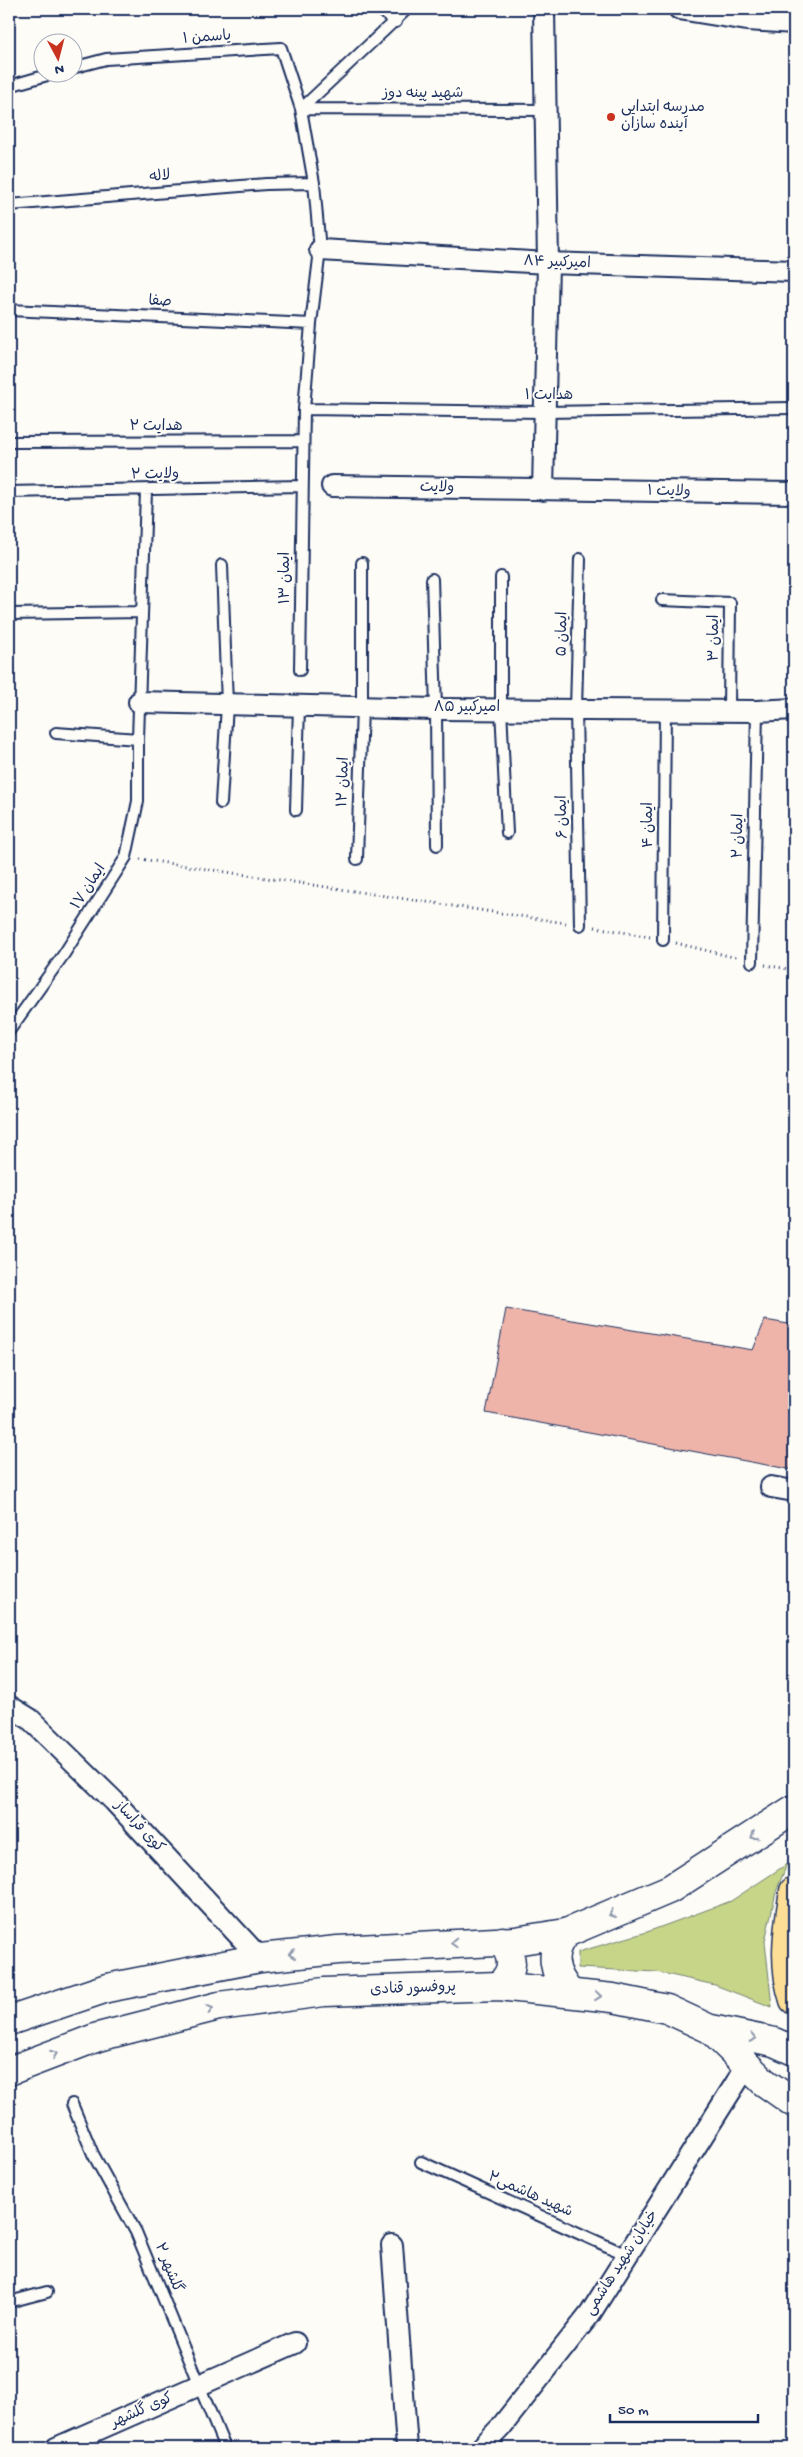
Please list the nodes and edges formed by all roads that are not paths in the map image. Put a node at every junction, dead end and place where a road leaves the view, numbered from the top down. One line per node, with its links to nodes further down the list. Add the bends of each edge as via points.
1 (379, 9): 5 (lane)
2 (407, 9): 5 (lane)
3 (544, 9): 11 (street)
4 (679, 9): 6 (street, via 747,20)
5 (396, 22): 10 (lane)
6 (794, 23)
7 (82, 65): 10 (lane, یاسمن ۱, via 106,59 281,48)
8 (32, 79): 9 (lane)
9 (9, 86)
10 (301, 109): 11 (lane, شهید پینه دوز); 12 (lane, ایمان ۱۳)
11 (545, 110): 15 (street)
12 (314, 183): 13 (lane, لاله); 14 (lane, ایمان ۱۳)
13 (9, 205)
14 (320, 250): 15 (street, امیرکبیر ۸۴); 18 (lane, ایمان ۱۳)
15 (548, 263): 16 (street, امیرکبیر ۸۴); 21 (street)
16 (794, 270)
17 (9, 310): 18 (lane, صفا)
18 (311, 324): 20 (lane, ایمان ۱۳)
19 (794, 408): 21 (lane, هدایت ۱)
20 (304, 409): 21 (lane, هدایت ۱); 22 (lane, ایمان ۱۳)
21 (545, 412): 26 (street)
22 (302, 441): 23 (lane, هدایت ۲); 24 (lane, ایمان ۱۳)
23 (9, 442)
24 (302, 486): 27 (lane, ولایت ۲); 38 (lane, ایمان ۱۳)
25 (332, 486): 26 (street, ولایت)
26 (543, 490): 29 (street, ولایت ۱)
27 (146, 491): 28 (lane, ولایت ۲); 36 (lane, ایمان ۱۷)
28 (9, 492)
29 (794, 493)
30 (580, 559): 46 (lane, ایمان ۵)
31 (362, 563): 42 (lane, ایمان ۱۲)
32 (222, 565): 40 (lane)
33 (501, 577): 43 (lane)
34 (432, 579): 45 (lane)
35 (662, 600): 48 (lane, ایمان ۳, via 730,604)
36 (142, 612): 37 (lane); 39 (lane, ایمان ۱۷)
37 (9, 614)
38 (300, 670)
39 (139, 702): 40 (street, امیرکبیر ۸۵); 51 (lane, ایمان ۱۷)
40 (227, 705): 41 (street, امیرکبیر ۸۵); 52 (lane)
41 (299, 706): 42 (street, امیرکبیر ۸۵); 53 (lane)
42 (362, 706): 45 (street, امیرکبیر ۸۵); 56 (lane, ایمان ۱۲)
43 (501, 708): 45 (street, امیرکبیر ۸۵); 46 (street, امیرکبیر ۸۵); 54 (lane)
44 (794, 708): 49 (street, امیرکبیر ۸۵)
45 (436, 709): 55 (lane)
46 (576, 709): 47 (street, امیرکبیر ۸۵); 57 (lane, ایمان ۶)
47 (665, 710): 48 (street, امیرکبیر ۸۵); 58 (lane, ایمان ۴)
48 (730, 711): 49 (street, امیرکبیر ۸۵)
49 (757, 711): 59 (lane, ایمان ۲)
50 (56, 733): 51 (lane)
51 (138, 739): 60 (lane, ایمان ۱۷, via 138,800 126,857 64,954)
52 (221, 803)
53 (296, 810)
54 (507, 833)
55 (437, 846)
56 (356, 859)
57 (580, 925)
58 (663, 940)
59 (752, 962)
60 (9, 1031)
61 (771, 1487): 62 (street)
62 (794, 1492)
63 (9, 1706): 68 (street, کوی فراساز, via 30,1719 114,1800)
64 (794, 1809): 66 (main road, one-way to 66, via 670,1889)
65 (794, 1891): 71 (main road, via 787,1936)
66 (566, 1933): 67 (main road); 70 (main road, via 557,1942 555,1965 560,1981)
67 (502, 1941): 68 (main road, one-way to 68, via 338,1950); 69 (main road, via 513,1963 511,1972)
68 (260, 1958): 72 (main road, via 107,1988)
69 (499, 1986): 70 (main road, پروفسور قنادی); 76 (main road, پروفسور قنادی, one-way to 69, via 98,2037 219,2006 324,1992)
70 (570, 1993): 73 (main road, پروفسور قنادی, one-way to 73, via 667,2010)
71 (794, 2000)
72 (9, 2021)
73 (710, 2029): 74 (main road, one-way to 74, via 774,2042); 75 (main road, پروفسور قنادی)
74 (794, 2051)
75 (750, 2067): 77 (main road, پروفسور قنادی, via 764,2082); 81 (street, خیابان شهید هاشمی, via 741,2075)
76 (9, 2071)
77 (794, 2103)
78 (72, 2104): 85 (lane, گلشهر ۲, via 93,2154 136,2232)
79 (421, 2162): 81 (lane, شهید هاشمی۲)
80 (392, 2245): 88 (street)
81 (628, 2255): 89 (street, خیابان شهید هاشمی, via 590,2314)
82 (47, 2292): 83 (lane)
83 (9, 2302)
84 (295, 2342): 85 (street, کوی گلشهر)
85 (200, 2385): 86 (street, کوی گلشهر); 87 (lane, گلشهر ۲)
86 (56, 2448)
87 (225, 2448)
88 (407, 2448)
89 (481, 2448)

